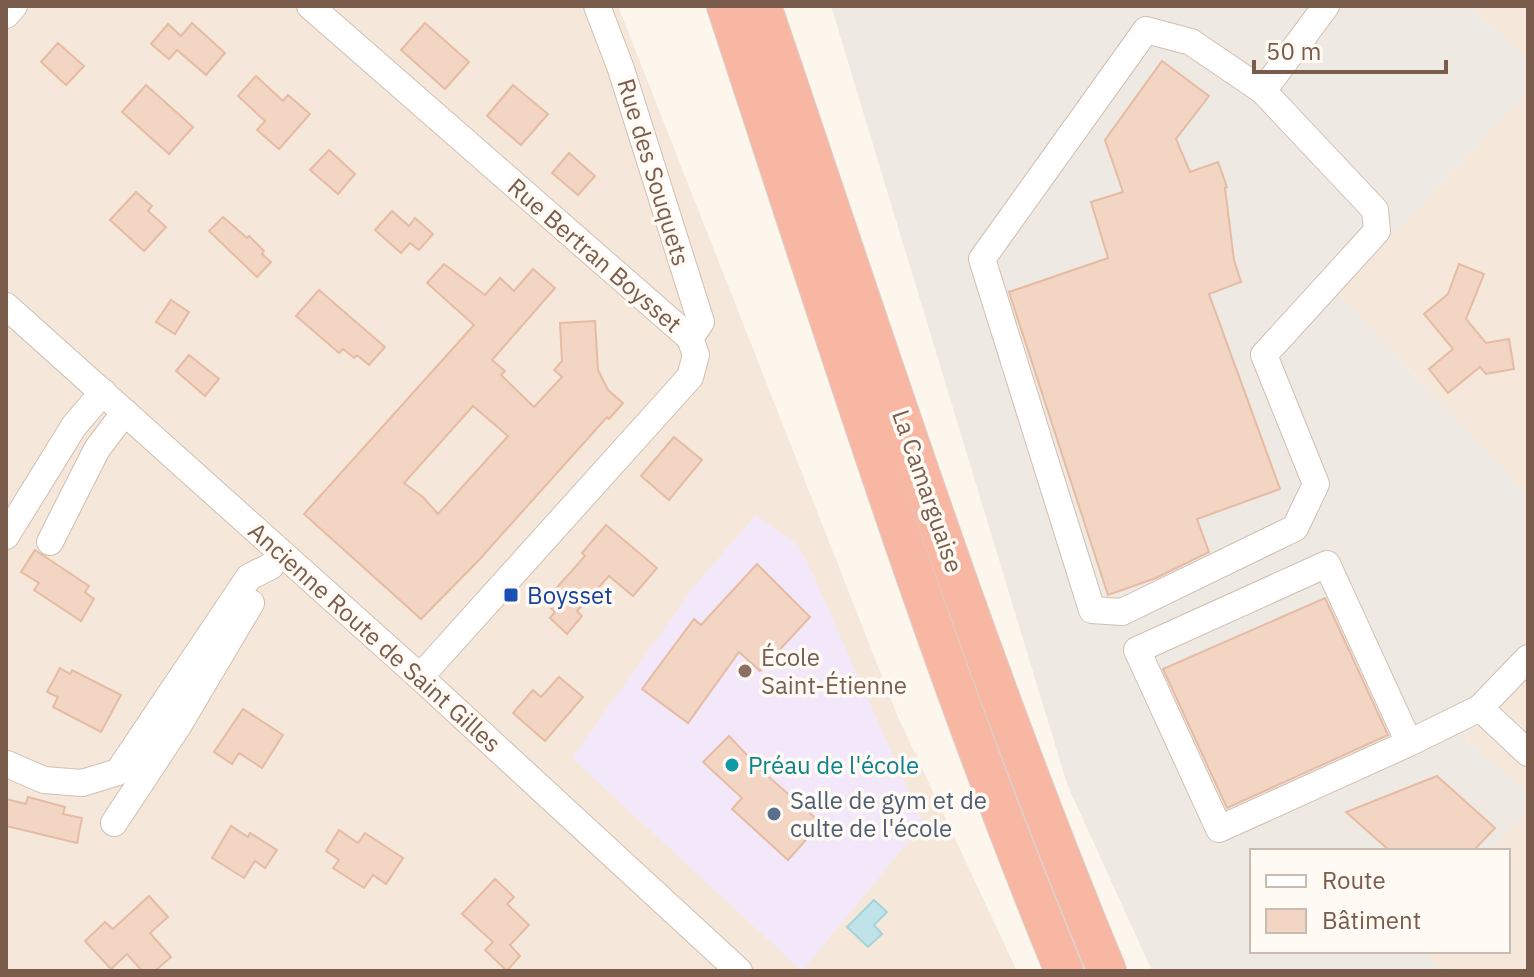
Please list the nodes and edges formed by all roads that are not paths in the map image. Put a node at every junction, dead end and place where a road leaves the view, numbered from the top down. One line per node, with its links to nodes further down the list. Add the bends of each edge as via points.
1 (14, 6): 9 (street)
2 (310, 6): 13 (street, Rue Bertran Boysset)
3 (597, 6): 13 (street, Rue des Souquets, via 701,322)
4 (703, 6): 15 (highway, via 736,104)
5 (726, 6): 15 (highway, La Camarguaise)
6 (762, 6): 11 (highway, La Camarguaise)
7 (785, 6): 11 (highway)
8 (1326, 6): 10 (street)
9 (6, 15)
10 (1263, 91): 10 (street, via 1191,42 1146,30 982,259 1092,610 1122,612 1295,528 1316,484 1264,355 1377,231 1375,210)
11 (839, 231): 29 (highway, La Camarguaise, via 990,670)
12 (6, 306): 14 (street, Ancienne Route de Saint Gilles)
13 (690, 338): 21 (street, Rue Bertran Boysset, via 696,355 690,377)
14 (103, 392): 16 (street, Ancienne Route de Saint Gilles); 17 (street, via 74,426)
15 (853, 392): 28 (highway, La Camarguaise, via 951,675)
16 (125, 412): 18 (street, via 97,449); 19 (street, Ancienne Route de Saint Gilles)
17 (6, 536)
18 (50, 542)
19 (275, 558): 21 (street, Ancienne Route de Saint Gilles); 25 (street, via 249,577 118,772 82,783 44,780); 26 (street, via 178,726)
20 (1528, 658): 22 (street)
21 (420, 677): 27 (street, Ancienne Route de Saint Gilles)
22 (1480, 708): 23 (street); 24 (street)
23 (1409, 743): 23 (street, via 1327,564 1137,650 1219,829)
24 (1528, 753)
25 (7, 764)
26 (114, 823)
27 (732, 968)
28 (1064, 971)
29 (1107, 971)

